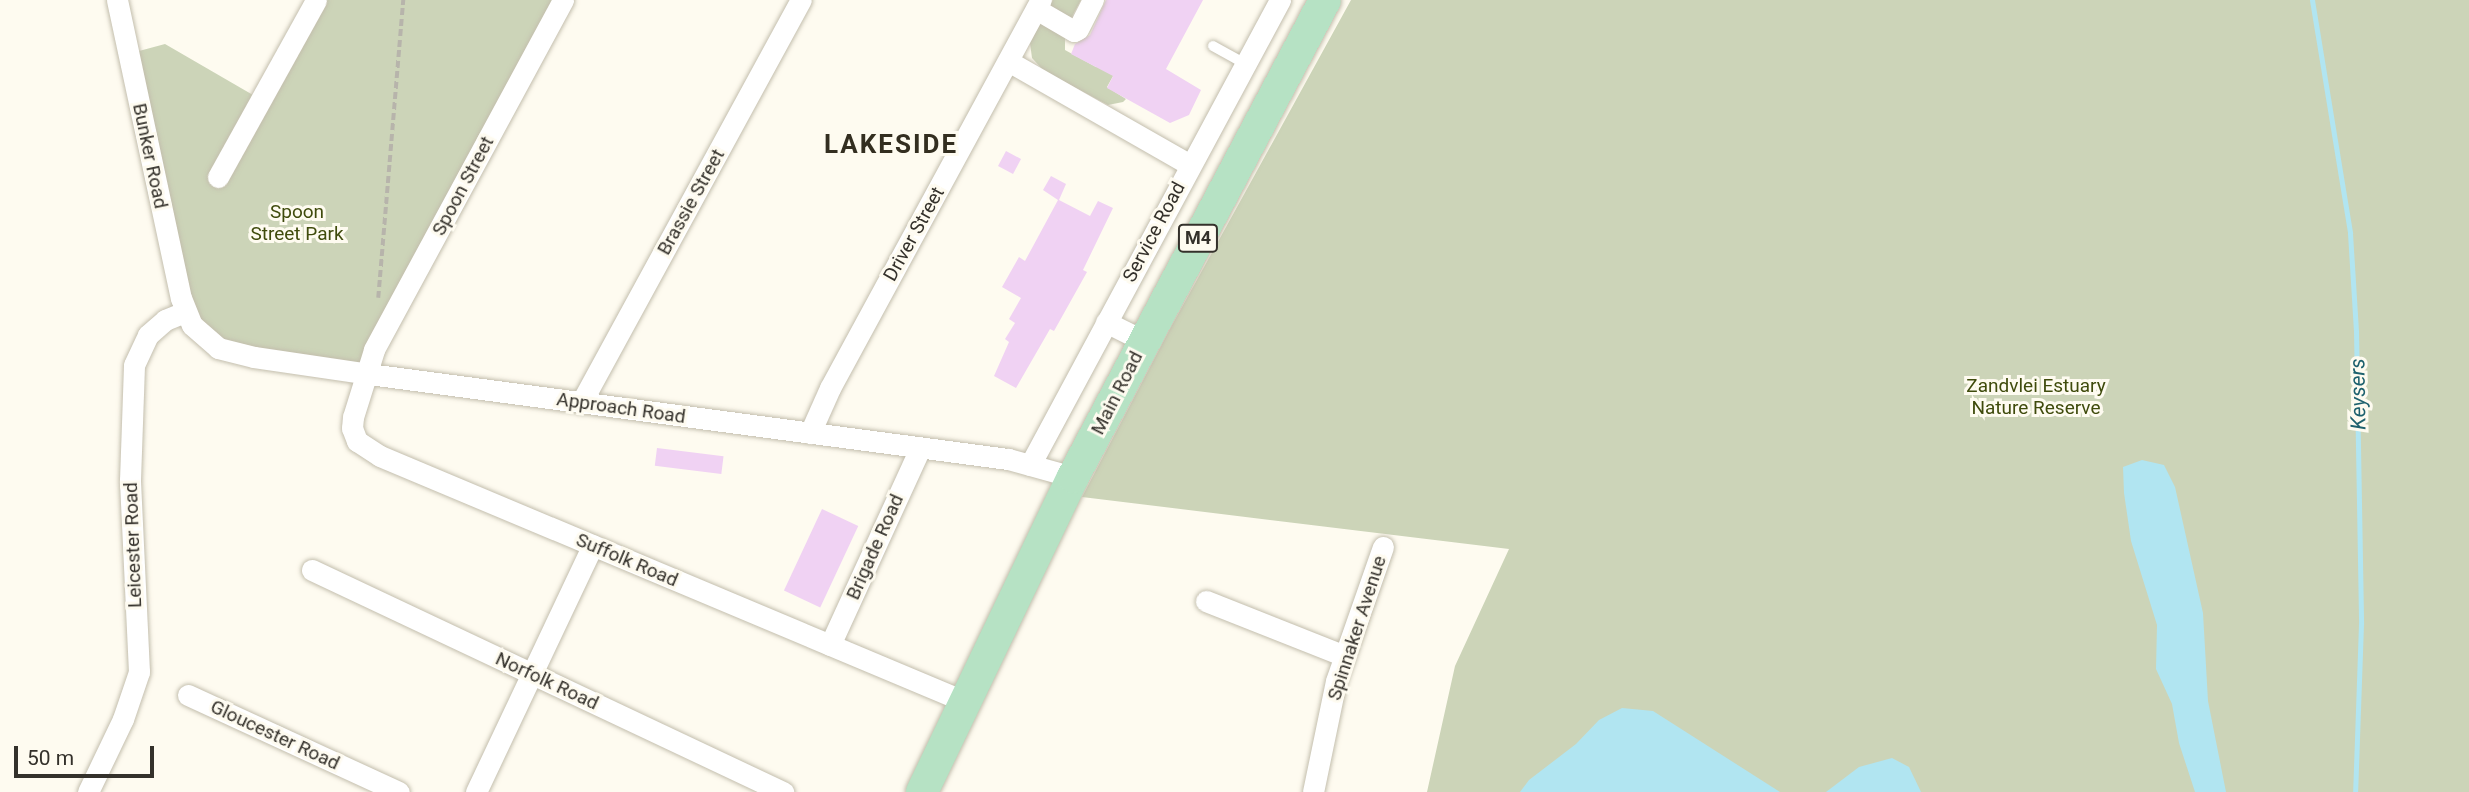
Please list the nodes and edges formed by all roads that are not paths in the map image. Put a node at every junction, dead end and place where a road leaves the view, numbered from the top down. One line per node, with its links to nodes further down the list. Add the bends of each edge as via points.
1 (316, 0): 13 (street)
2 (563, 0): 17 (street, Spoon Street, via 374,350)
3 (801, 0): 18 (street, Brassie Street)
4 (1093, 0): 8 (street, via 1074,31)
5 (1280, 0): 11 (street, Service Road)
6 (1325, 0): 16 (main road, Main Road / M4)
7 (118, 1): 14 (street, Bunker Road)
8 (1039, 4): 10 (street, Driver Street)
9 (1213, 46): 11 (lane)
10 (1008, 61): 12 (street); 19 (street, Driver Street)
11 (1244, 63): 12 (street, Service Road)
12 (1190, 165): 15 (street, Service Road)
13 (218, 177)
14 (186, 312): 17 (street, Approach Road, via 200,334 225,351); 32 (street, Leicester Road, via 165,320 148,335 134,365 130,480 139,672 123,719)
15 (1106, 322): 16 (street); 21 (street, Service Road)
16 (1144, 341): 22 (main road, Main Road / M4)
17 (369, 374): 18 (street, Approach Road); 23 (street, Suffolk Road, via 352,428 366,450)
18 (581, 403): 19 (street, Approach Road)
19 (810, 433): 20 (street, Approach Road)
20 (920, 448): 21 (street, Approach Road); 27 (street, Brigade Road)
21 (1030, 465): 22 (street, Approach Road)
22 (1073, 477): 31 (main road, Main Road / M4)
23 (593, 545): 27 (street, Suffolk Road); 29 (street)
24 (1383, 547): 28 (street, Spinnaker Avenue)
25 (312, 570): 29 (street, Norfolk Road)
26 (1206, 601): 28 (street)
27 (831, 645): 31 (street, Suffolk Road)
28 (1345, 656): 37 (street, Spinnaker Avenue)
29 (532, 673): 34 (street); 35 (street, Norfolk Road)
30 (188, 695): 33 (street, Gloucester Road)
31 (966, 702): 36 (main road, Main Road / M4)
32 (88, 792)
33 (399, 792)
34 (476, 792)
35 (783, 792)
36 (922, 792)
37 (1313, 792)

